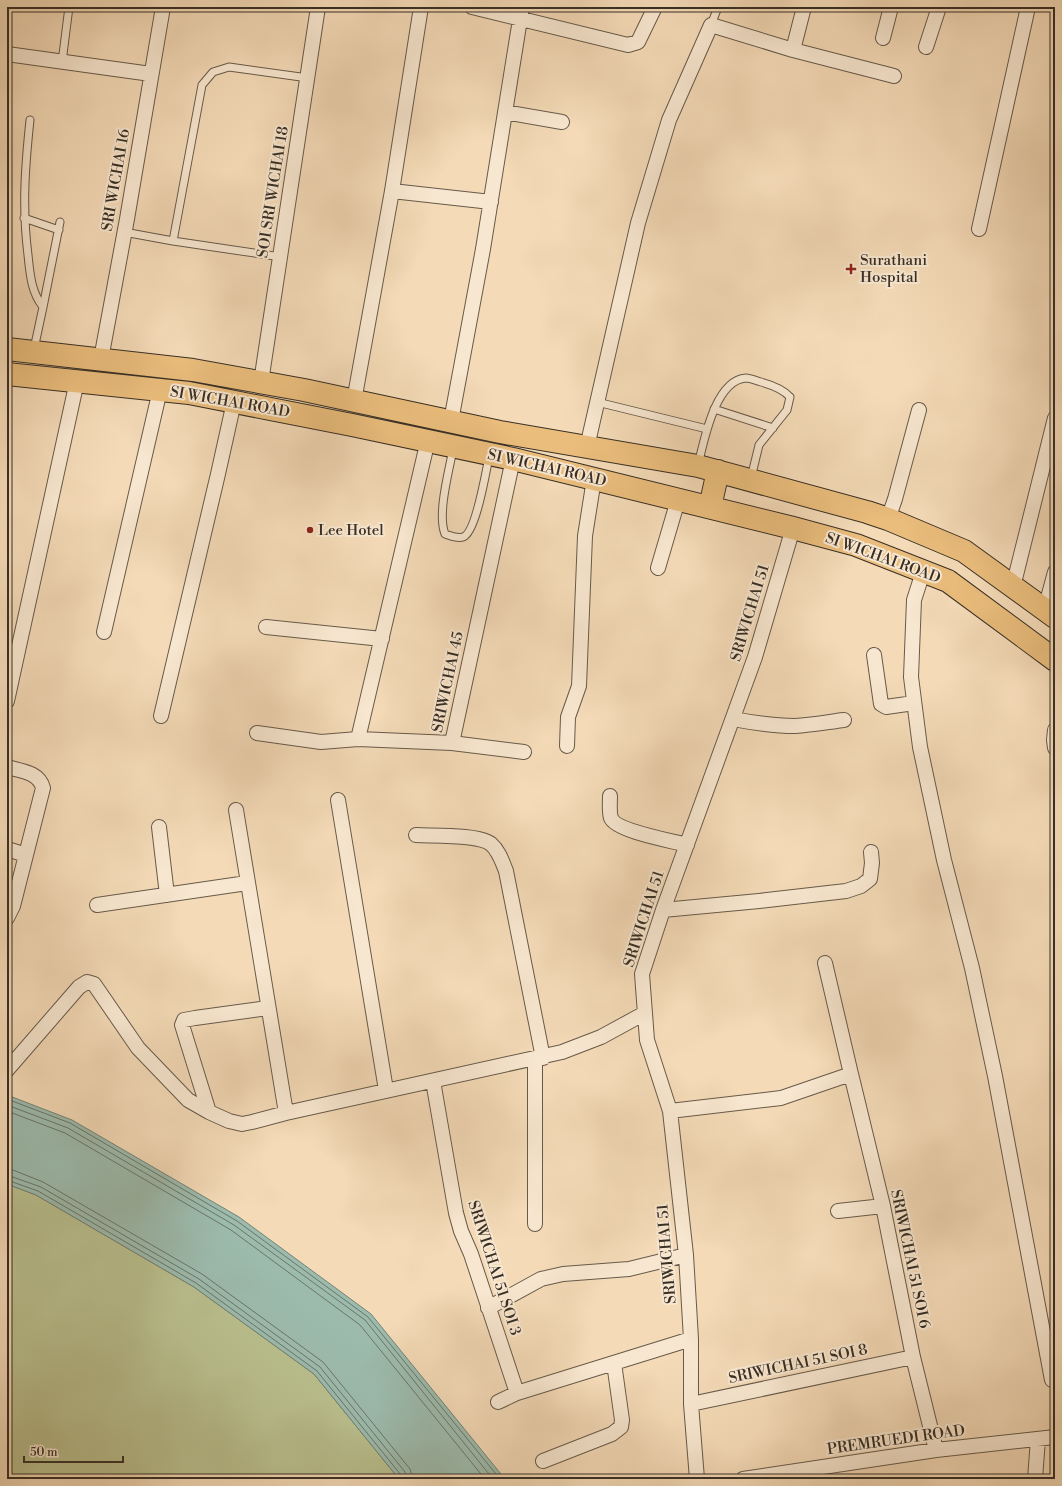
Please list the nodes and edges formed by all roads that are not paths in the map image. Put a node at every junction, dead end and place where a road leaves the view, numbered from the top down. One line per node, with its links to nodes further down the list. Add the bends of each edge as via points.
1 (69, 7): 18 (lane)
2 (163, 7): 19 (street, SRI WICHAI 16)
3 (318, 7): 21 (street, SOI SRI WICHAI 18)
4 (421, 7): 25 (street)
5 (472, 7): 12 (street)
6 (655, 7): 12 (street, via 638,42 628,45)
7 (718, 7): 13 (lane)
8 (804, 7): 16 (street)
9 (891, 7): 14 (street)
10 (939, 7): 15 (street)
11 (1028, 7): 29 (street)
12 (521, 13): 22 (street)
13 (711, 25): 16 (street); 44 (street, via 669,120 638,223)
14 (883, 38)
15 (926, 48)
16 (793, 50): 20 (street)
17 (7, 54): 18 (street)
18 (62, 62): 19 (street)
19 (151, 74): 31 (street, SRI WICHAI 16)
20 (894, 76)
21 (308, 78): 32 (lane, via 229,67 213,72 202,85); 33 (street, SOI SRI WICHAI 18)
22 (505, 112): 24 (street); 26 (street)
23 (30, 120): 27 (lane)
24 (562, 122)
25 (392, 191): 26 (street); 42 (street)
26 (491, 202): 48 (street)
27 (24, 218): 30 (lane); 34 (lane, via 30,274 34,292)
28 (60, 222): 30 (lane)
29 (979, 229)
30 (59, 230): 34 (lane)
31 (124, 232): 32 (lane); 37 (street, SRI WICHAI 16)
32 (172, 241): 33 (lane)
33 (281, 256): 40 (street, SOI SRI WICHAI 18)
34 (43, 306): 36 (lane)
35 (7, 349): 36 (main road, SI WICHAI ROAD)
36 (34, 352): 37 (main road, SI WICHAI ROAD)
37 (101, 360): 40 (main road, SI WICHAI ROAD, via 193,370)
38 (7, 374): 39 (main road, SI WICHAI ROAD)
39 (77, 381): 41 (main road, SI WICHAI ROAD); 73 (street)
40 (262, 382): 42 (main road, SI WICHAI ROAD)
41 (160, 390): 43 (main road, SI WICHAI ROAD); 69 (street)
42 (354, 400): 48 (main road, SI WICHAI ROAD)
43 (234, 402): 51 (main road, SI WICHAI ROAD); 75 (street)
44 (597, 402): 50 (lane); 53 (street)
45 (714, 408): 49 (lane); 49 (lane, via 726,389 736,381 746,378 763,382 785,391 790,397 787,410); 50 (lane)
46 (919, 410): 61 (street)
47 (1055, 418): 66 (street)
48 (451, 422): 53 (main road, SI WICHAI ROAD)
49 (773, 428): 58 (lane, via 759,445)
50 (707, 429): 56 (lane)
51 (428, 440): 52 (main road, SI WICHAI ROAD); 70 (street)
52 (454, 446): 54 (main road, SI WICHAI ROAD); 54 (lane, via 442,510 442,526 445,534 454,538 468,534 473,524)
53 (587, 447): 56 (main road, SI WICHAI ROAD)
54 (489, 455): 55 (main road, SI WICHAI ROAD)
55 (513, 460): 57 (main road, SI WICHAI ROAD); 81 (street, SRIWICHAI 45)
56 (708, 468): 58 (main road, SI WICHAI ROAD); 60 (main road)
57 (594, 479): 59 (main road, SI WICHAI ROAD); 82 (street, via 585,536 580,686 568,717)
58 (751, 480): 61 (main road, SI WICHAI ROAD)
59 (678, 500): 60 (main road, SI WICHAI ROAD); 63 (street)
60 (710, 507): 62 (main road, SI WICHAI ROAD)
61 (888, 519): 66 (main road, SI WICHAI ROAD, via 964,551)
62 (793, 528): 64 (main road, SI WICHAI ROAD, via 856,545); 76 (street, SRIWICHAI 51, via 755,657)
63 (658, 568)
64 (923, 572): 72 (main road, SI WICHAI ROAD, via 948,581); 74 (street, via 914,600 911,678)
65 (1055, 572): 67 (street)
66 (1013, 587): 67 (main road, SI WICHAI ROAD)
67 (1050, 613)
68 (266, 626): 70 (street)
69 (104, 632)
70 (382, 639): 80 (street)
71 (874, 655): 74 (street, via 881,704 886,707)
72 (1055, 660)
73 (7, 701)
74 (914, 703): 119 (street, via 921,754 944,860 972,968)
75 (161, 716)
76 (733, 719): 77 (street, via 778,726); 91 (street, SRIWICHAI 51)
77 (844, 720)
78 (1055, 730): 83 (street)
79 (257, 733): 80 (street, SRIWICHAI 45, via 321,742)
80 (358, 739): 81 (street, SRIWICHAI 45)
81 (452, 743): 84 (street)
82 (567, 746)
83 (1055, 748)
84 (524, 752)
85 (7, 767): 94 (street, via 34,775 42,784)
86 (610, 796): 91 (street, via 611,818 616,824)
87 (338, 800): 107 (street)
88 (236, 810): 95 (street)
89 (159, 827): 96 (street)
90 (416, 835): 103 (street, via 478,838 490,843 499,853 506,871)
91 (687, 845): 98 (street, SRIWICHAI 51)
92 (7, 849): 94 (street)
93 (871, 852): 98 (street, via 870,879 861,886 846,891)
94 (26, 855): 99 (street)
95 (247, 883): 96 (street); 101 (street)
96 (167, 895): 97 (street)
97 (97, 905)
98 (663, 910): 102 (street, SRIWICHAI 51, via 642,974)
99 (7, 918)
100 (825, 963): 105 (street, SRIWICHAI 51 SOI 6)
101 (268, 1008): 109 (street, via 184,1020 182,1025); 110 (street)
102 (645, 1013): 103 (street, via 581,1046); 108 (street, SRIWICHAI 51, via 647,1040)
103 (539, 1059): 106 (street); 113 (street)
104 (7, 1070): 109 (street, via 80,987 90,983 94,984 150,1062 188,1100)
105 (851, 1074): 108 (street, via 781,1098); 111 (street, SRIWICHAI 51 SOI 6)
106 (433, 1080): 107 (street); 115 (street, SRIWICHAI 51 SOI 3, via 456,1212)
107 (386, 1090): 110 (street)
108 (670, 1111): 114 (street, SRIWICHAI 51)
109 (209, 1112): 110 (street, via 242,1124)
110 (286, 1113)
111 (883, 1206): 112 (street); 117 (street, SRIWICHAI 51 SOI 6)
112 (838, 1211)
113 (535, 1224)
114 (686, 1255): 115 (street, via 629,1269 563,1274 541,1279); 116 (street, SRIWICHAI 51)
115 (488, 1308): 120 (street, SRIWICHAI 51 SOI 3)
116 (691, 1339): 118 (street); 122 (street, SRIWICHAI 51)
117 (913, 1357): 122 (street, SRIWICHAI 51 SOI 8); 125 (street, SRIWICHAI 51 SOI 6)
118 (614, 1363): 120 (street); 126 (street, via 622,1420 620,1427 612,1434)
119 (1052, 1380)
120 (517, 1393): 121 (street)
121 (498, 1402)
122 (691, 1404): 127 (street, SRIWICHAI 51)
123 (1055, 1437): 124 (street, PREMRUEDI ROAD)
124 (1038, 1439): 125 (street, PREMRUEDI ROAD); 129 (street)
125 (936, 1450): 128 (street, PREMRUEDI ROAD)
126 (543, 1461)
127 (697, 1479)
128 (743, 1479)
129 (1035, 1479)

